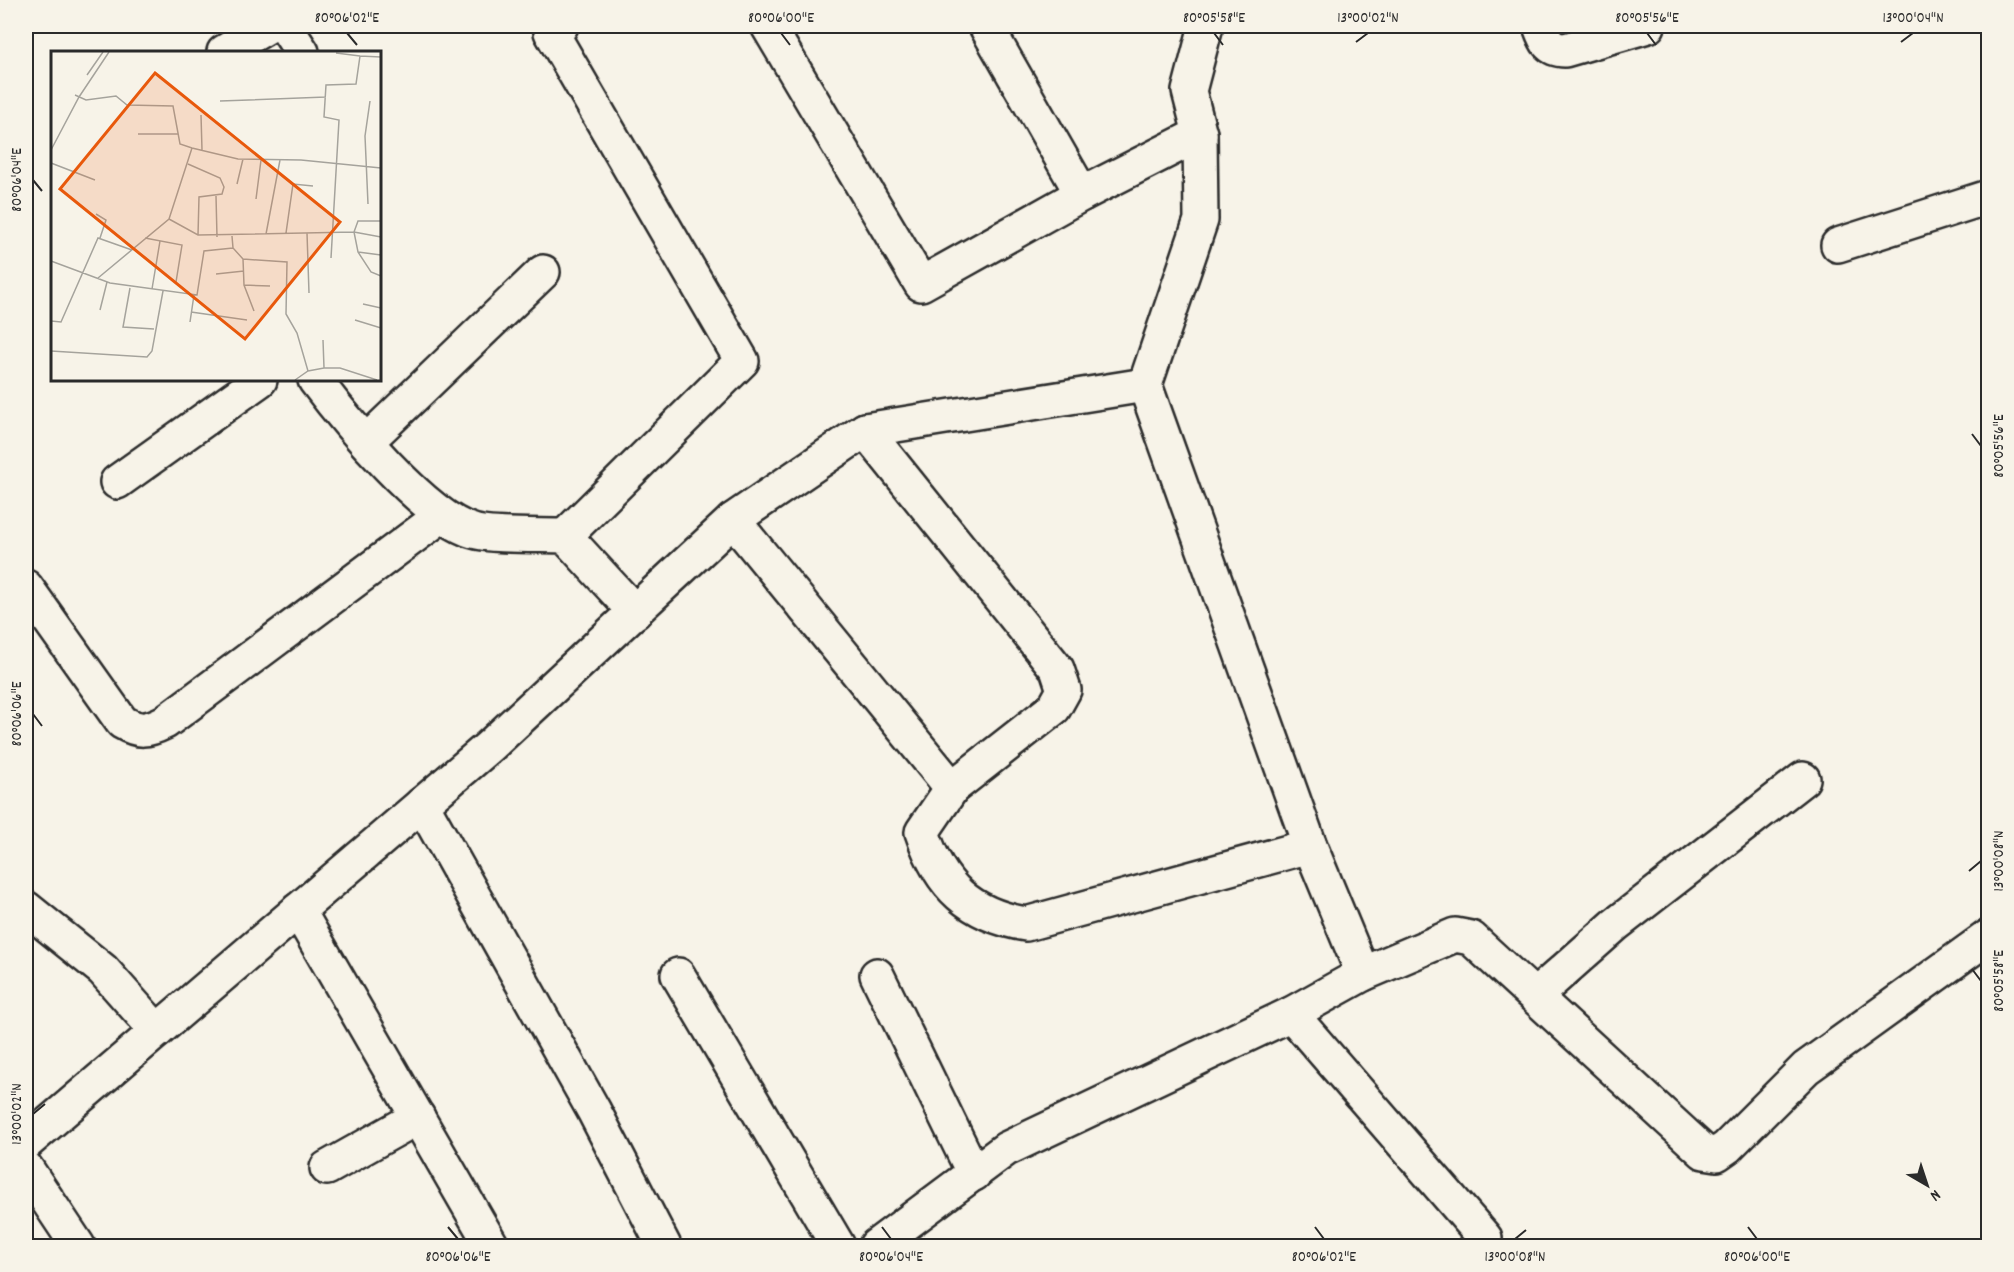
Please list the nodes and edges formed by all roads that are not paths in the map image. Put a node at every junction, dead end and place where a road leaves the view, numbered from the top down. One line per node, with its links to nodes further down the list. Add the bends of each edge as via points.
1 (268, 26): 9 (street)
2 (285, 26): 10 (street)
3 (561, 26): 24 (street, via 550,32 742,360)
4 (768, 26): 12 (street, via 921,284)
5 (986, 26): 12 (street)
6 (1206, 26): 11 (street, via 1189,91)
7 (1540, 26): 8 (street, via 1546,43 1555,50 1565,50)
8 (1648, 26)
9 (226, 51)
10 (301, 51)
11 (1200, 134): 12 (street); 18 (street, via 1201,220)
12 (1082, 194)
13 (1989, 197): 14 (street)
14 (1838, 245)
15 (543, 272): 20 (street)
16 (259, 381): 21 (street)
17 (316, 381): 20 (street)
18 (1145, 385): 19 (street); 30 (street)
19 (866, 430): 23 (street); 28 (street, via 1057,669 1064,690 1054,708)
20 (366, 442): 22 (street)
21 (117, 482)
22 (441, 516): 24 (street, via 473,532); 25 (street, via 165,722 149,730 137,730 122,722)
23 (734, 520): 26 (street); 28 (street)
24 (565, 536): 26 (street)
25 (26, 586)
26 (635, 612): 29 (street)
27 (1803, 779): 37 (street, via 1615,925)
28 (952, 788): 30 (street, via 922,832 930,856 951,886 982,913 1026,924)
29 (422, 804): 32 (street); 48 (street, via 594,1111)
30 (1310, 846): 34 (street)
31 (26, 908): 39 (street, via 103,970)
32 (298, 910): 39 (street); 40 (street)
33 (1989, 937): 37 (street, via 1806,1068 1717,1154 1704,1152)
34 (1363, 974): 37 (street, via 1455,935 1472,938); 38 (street)
35 (678, 975): 49 (street)
36 (877, 975): 44 (street)
37 (1535, 996)
38 (1291, 1014): 44 (street, via 1006,1149); 45 (street)
39 (157, 1031): 41 (street)
40 (418, 1118): 43 (street); 47 (street)
41 (26, 1143)
42 (26, 1168): 46 (street)
43 (327, 1168)
44 (974, 1174): 50 (street)
45 (1485, 1238)
46 (78, 1246)
47 (492, 1246)
48 (664, 1246)
49 (838, 1246)
50 (876, 1246)

